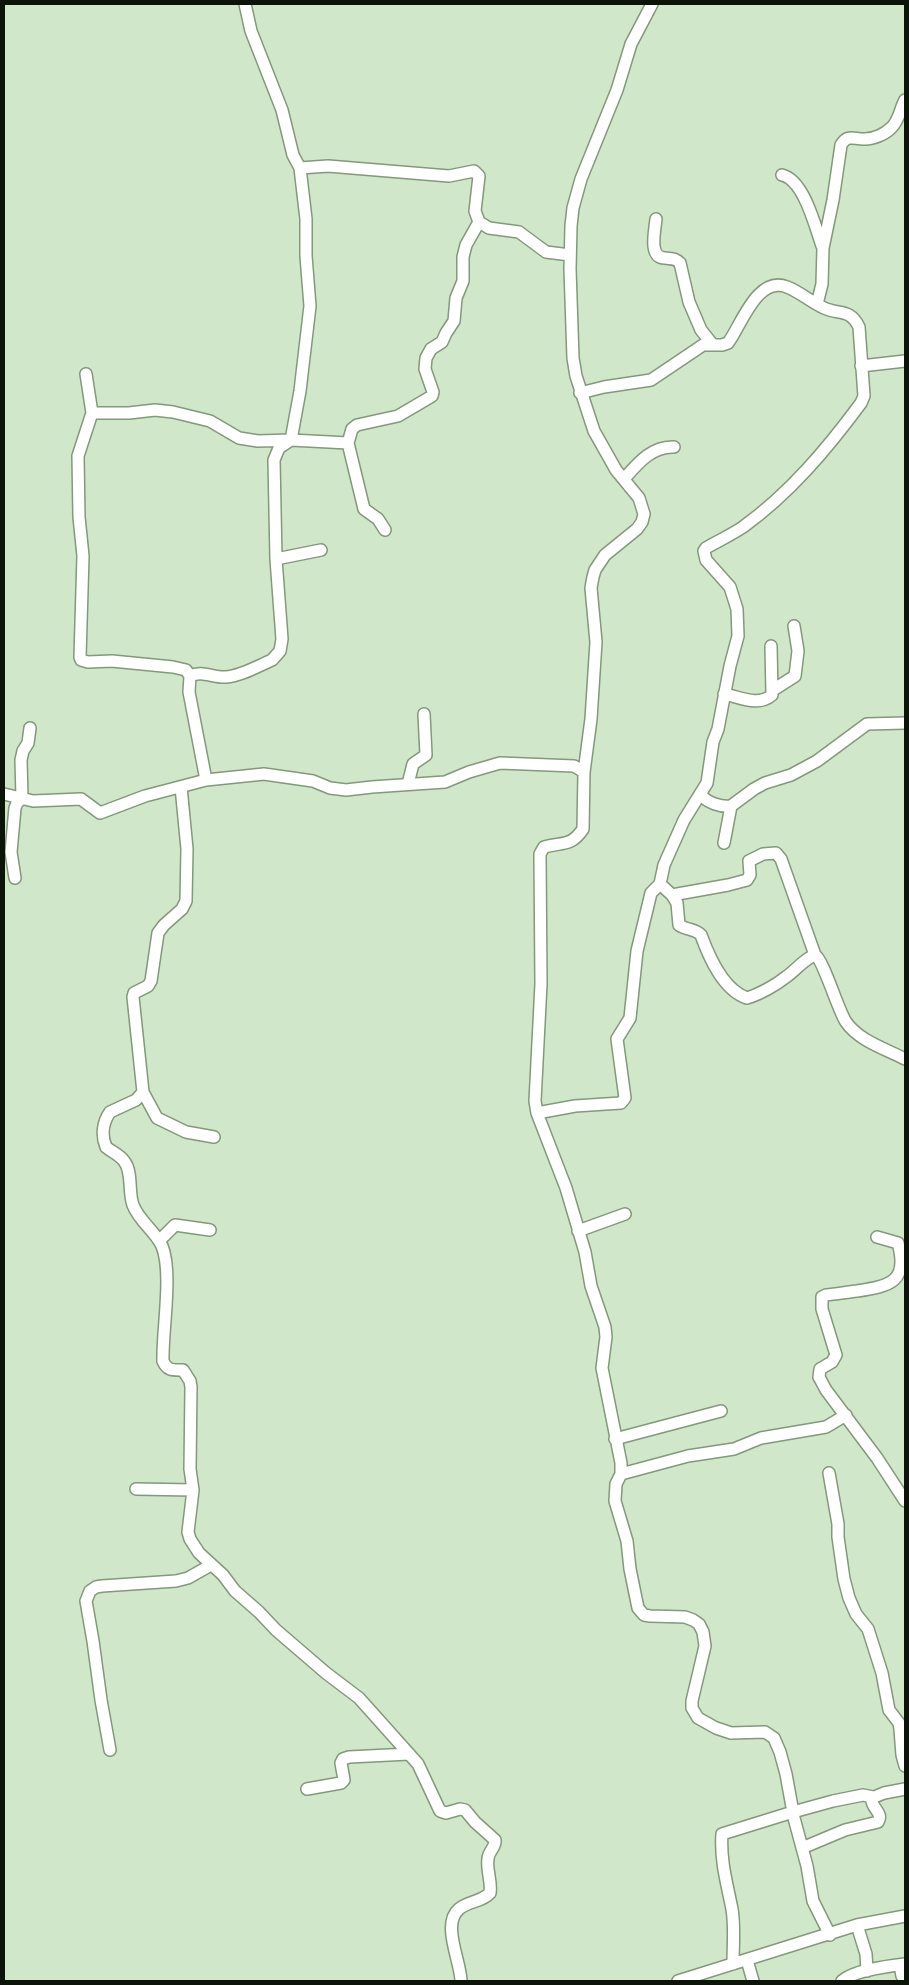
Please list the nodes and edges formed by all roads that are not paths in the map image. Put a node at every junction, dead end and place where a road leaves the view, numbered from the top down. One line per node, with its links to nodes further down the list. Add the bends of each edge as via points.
1 (246, 4): 4 (street, via 251,31 282,110 293,156)
2 (652, 4): 9 (street, via 631,44 618,90 581,179 573,208)
3 (905, 100): 8 (street, via 890,129 868,139 847,138 841,145)
4 (300, 168): 7 (street, via 328,166 449,176 474,171 479,176 475,211); 17 (street, via 310,306)
5 (782, 175): 8 (street, via 789,177 803,195)
6 (656, 219): 11 (street, via 654,248 657,255 680,263 689,302 701,330)
7 (479, 222): 9 (street, via 489,228 519,232 546,252); 18 (street, via 466,245 463,281 456,298 454,321 442,342 431,349 426,358 425,369 432,396 398,416 357,425 352,429)
8 (823, 248): 10 (street, via 822,284)
9 (570, 255): 15 (street, via 573,358)
10 (816, 304): 11 (street, via 786,286 768,288 754,300 728,344); 13 (street, via 849,314 855,319 859,327)
11 (712, 345): 15 (street, via 703,345 651,380)
12 (905, 361): 13 (street)
13 (861, 366): 28 (street, via 862,402 810,467 770,506 704,551 706,560 728,584 737,609 738,636)
14 (86, 374): 16 (street)
15 (580, 393): 20 (street, via 594,432)
16 (92, 413): 17 (street, via 164,411 210,421 239,438); 26 (street, via 78,456 83,556 81,660 173,667 186,670)
17 (291, 440): 18 (street); 23 (street, via 279,448 274,460)
18 (348, 443): 21 (street, via 364,509 378,519)
19 (674, 447): 20 (street, via 656,449)
20 (624, 479): 32 (street, via 642,504 643,519 606,555 593,578 596,642)
21 (385, 530)
22 (321, 550): 23 (street)
23 (276, 559): 26 (street, via 282,639 277,656 226,677 200,673)
24 (794, 626): 27 (street, via 798,651 795,676)
25 (771, 646): 27 (street)
26 (190, 676): 33 (street, via 189,692)
27 (773, 690): 28 (street, via 772,695 761,701)
28 (724, 694): 37 (street, via 707,783)
29 (424, 714): 34 (street, via 426,755 412,766)
30 (905, 723): 39 (street, via 867,724 817,761 791,775 765,783)
31 (30, 728): 38 (street, via 21,760)
32 (584, 772): 34 (street, via 569,766 500,763 445,782); 47 (street, via 583,829 567,843 544,847 540,854 541,984)
33 (206, 780): 34 (street, via 264,774 313,781 346,790); 35 (street)
34 (408, 784)
35 (181, 787): 38 (street, via 100,813 81,799 46,802); 46 (street, via 187,849 186,901 158,933 151,981 132,997)
36 (4, 794): 38 (street)
37 (701, 795): 39 (street, via 713,803); 42 (street, via 684,820 664,865)
38 (22, 798): 41 (street, via 16,806 11,852)
39 (731, 806): 40 (street)
40 (724, 843)
41 (16, 878)
42 (660, 884): 43 (street); 47 (street, via 651,894 637,951 630,1018 617,1039 625,1098 621,1103)
43 (672, 895): 44 (street, via 677,903 679,925 701,934 720,975 734,992 742,996 754,996); 44 (street, via 747,880 749,861 763,854 776,853 781,859)
44 (815, 955): 45 (street, via 821,961 846,1021 874,1045)
45 (905, 1060)
46 (144, 1092): 48 (street, via 157,1118 186,1132); 53 (street, via 136,1100 110,1112 104,1125 103,1140 129,1169 134,1208)
47 (536, 1113): 51 (street, via 566,1188)
48 (214, 1137)
49 (625, 1214): 51 (street)
50 (210, 1230): 53 (street, via 175,1225)
51 (578, 1231): 56 (street, via 605,1327 602,1368)
52 (877, 1237): 55 (street, via 898,1243 901,1271 895,1280 881,1288 826,1295 821,1300 836,1356 820,1369 819,1377)
53 (159, 1241): 60 (street, via 165,1258 166,1277 163,1361 170,1370 183,1370 190,1381)
54 (720, 1410): 56 (street)
55 (846, 1415): 58 (street, via 826,1427 761,1438 734,1449 688,1456); 61 (street)
56 (615, 1439): 58 (street)
57 (829, 1473): 65 (street, via 844,1579 849,1598 868,1630 880,1664 889,1710 899,1722)
58 (621, 1474): 69 (street, via 616,1484 615,1501 627,1541 638,1608 644,1615 685,1618 699,1624 705,1646 692,1701 694,1713 706,1723 731,1733 770,1734 780,1752)
59 (136, 1489): 60 (street)
60 (193, 1490): 62 (street, via 188,1532)
61 (905, 1500)
62 (211, 1565): 63 (street, via 176,1581 102,1586 90,1591 86,1601); 64 (street, via 276,1630 360,1698)
63 (110, 1750)
64 (409, 1754): 66 (street, via 343,1759 344,1780 341,1784); 80 (street, via 423,1773 440,1811 466,1810 496,1842 487,1860 490,1893 460,1908 452,1922)
65 (905, 1766)
66 (306, 1789)
67 (905, 1789): 68 (street)
68 (873, 1797): 69 (street, via 863,1795); 70 (street, via 871,1802 880,1814 878,1822 845,1830)
69 (793, 1812): 70 (street); 75 (street, via 722,1834 726,1891 733,1919)
70 (802, 1848): 73 (street, via 813,1901)
71 (905, 1916): 72 (street)
72 (857, 1925): 73 (street); 78 (street, via 866,1954)
73 (830, 1935): 74 (street)
74 (747, 1960): 75 (street); 83 (street)
75 (733, 1964): 77 (street)
76 (902, 1964): 78 (street); 79 (street)
77 (719, 1968): 81 (street); 82 (street)
78 (867, 1971): 84 (street)
79 (905, 1979)
80 (461, 1981)
81 (678, 1981)
82 (718, 1981)
83 (753, 1981)
84 (842, 1981)

